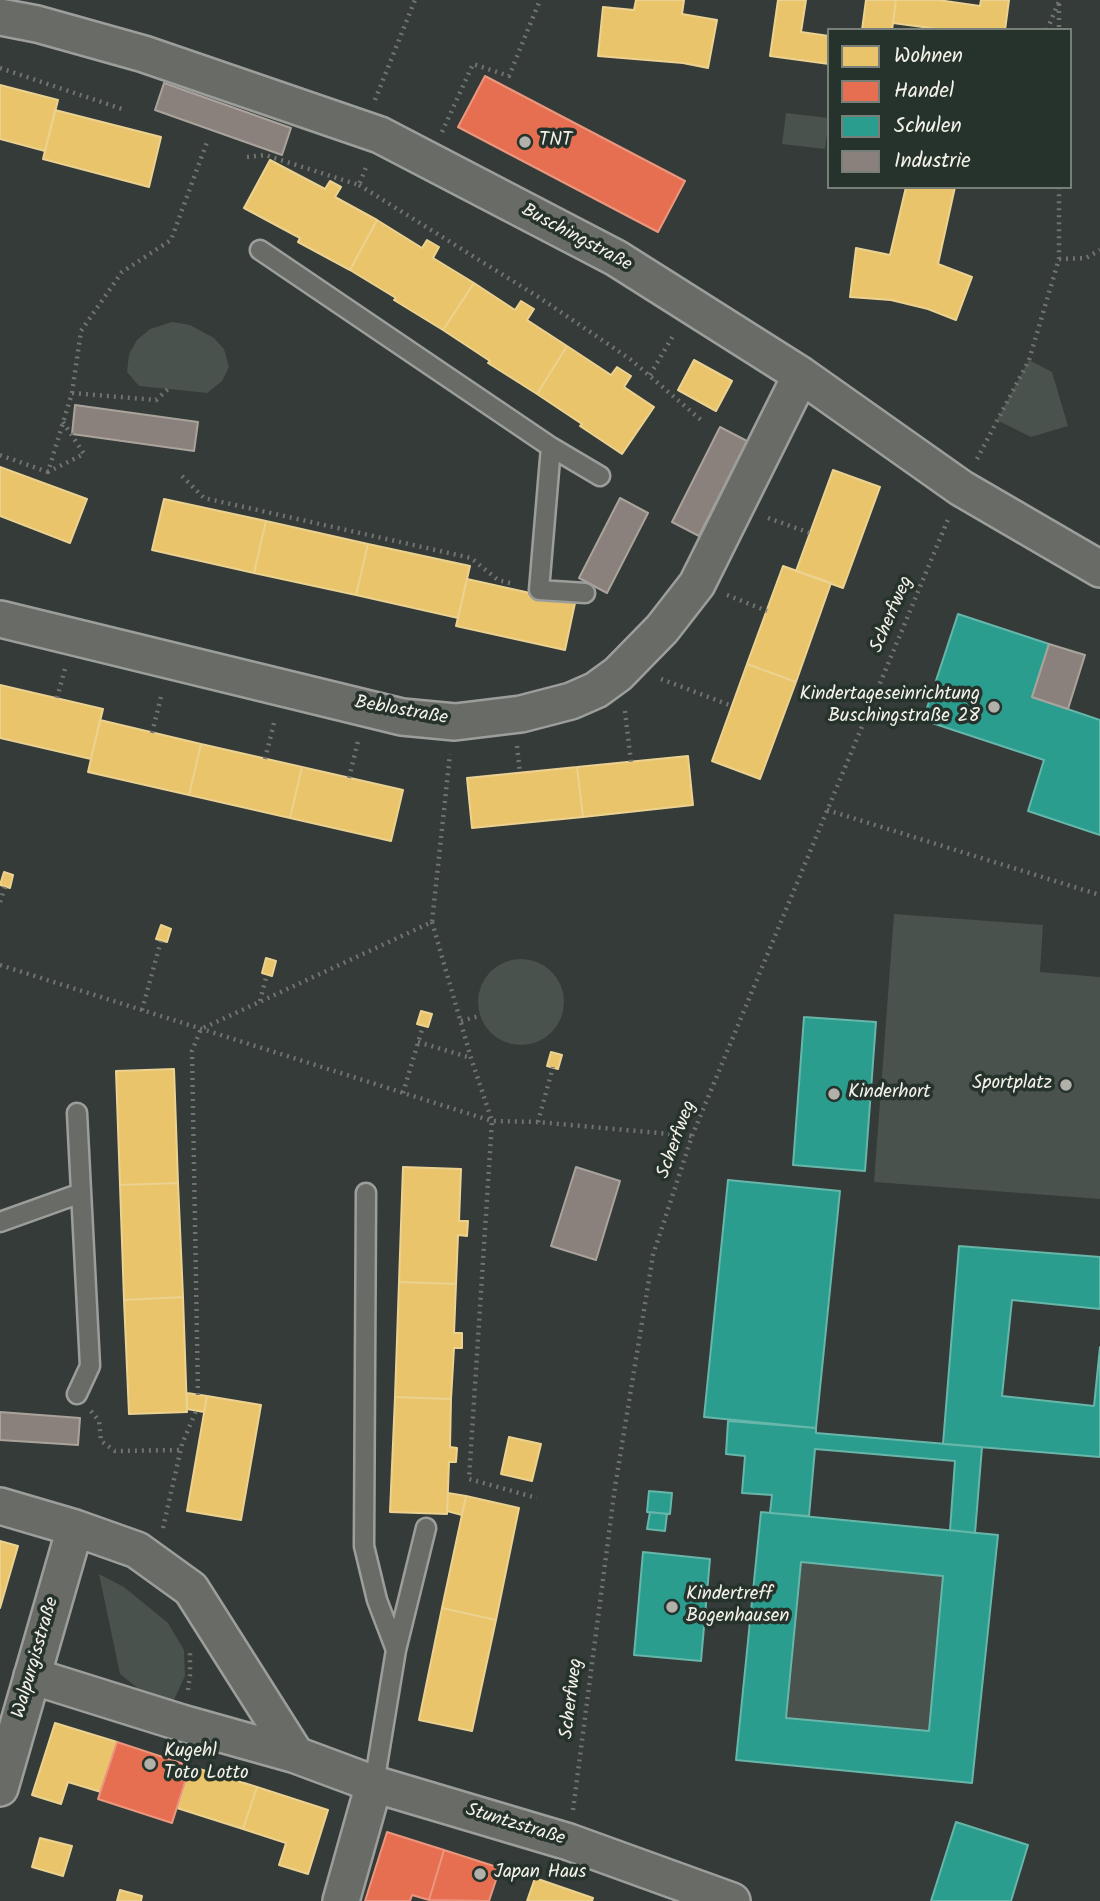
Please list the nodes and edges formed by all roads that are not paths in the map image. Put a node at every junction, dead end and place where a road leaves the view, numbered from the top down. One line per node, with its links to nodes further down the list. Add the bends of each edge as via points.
1 (0, 17): 3 (street, Buschingstraße, via 144,54 371,132 615,258)
2 (260, 250): 4 (lane)
3 (801, 375): 6 (street, Buschingstraße, via 961,488); 8 (street, Beblostraße, via 697,584 618,674 571,701 521,714 455,722 402,717)
4 (551, 447): 5 (lane); 7 (lane, via 539,590)
5 (600, 477)
6 (1100, 569)
7 (585, 593)
8 (0, 619)
9 (77, 1113): 10 (lane)
10 (81, 1192): 12 (lane); 13 (lane, via 90,1366)
11 (366, 1193): 17 (lane, via 364,1546)
12 (0, 1222)
13 (77, 1394)
14 (0, 1506): 15 (street)
15 (75, 1528): 18 (street, Walpurgisstraße); 19 (street, via 137,1550 191,1589)
16 (426, 1528): 17 (lane)
17 (396, 1650): 20 (lane)
18 (32, 1676): 19 (street, Stuntzstraße); 21 (street, Walpurgisstraße)
19 (296, 1755): 20 (street, Stuntzstraße)
20 (374, 1784): 22 (street, Stuntzstraße, via 569,1842); 23 (street)
21 (0, 1788)
22 (714, 1898)
23 (341, 1901)

